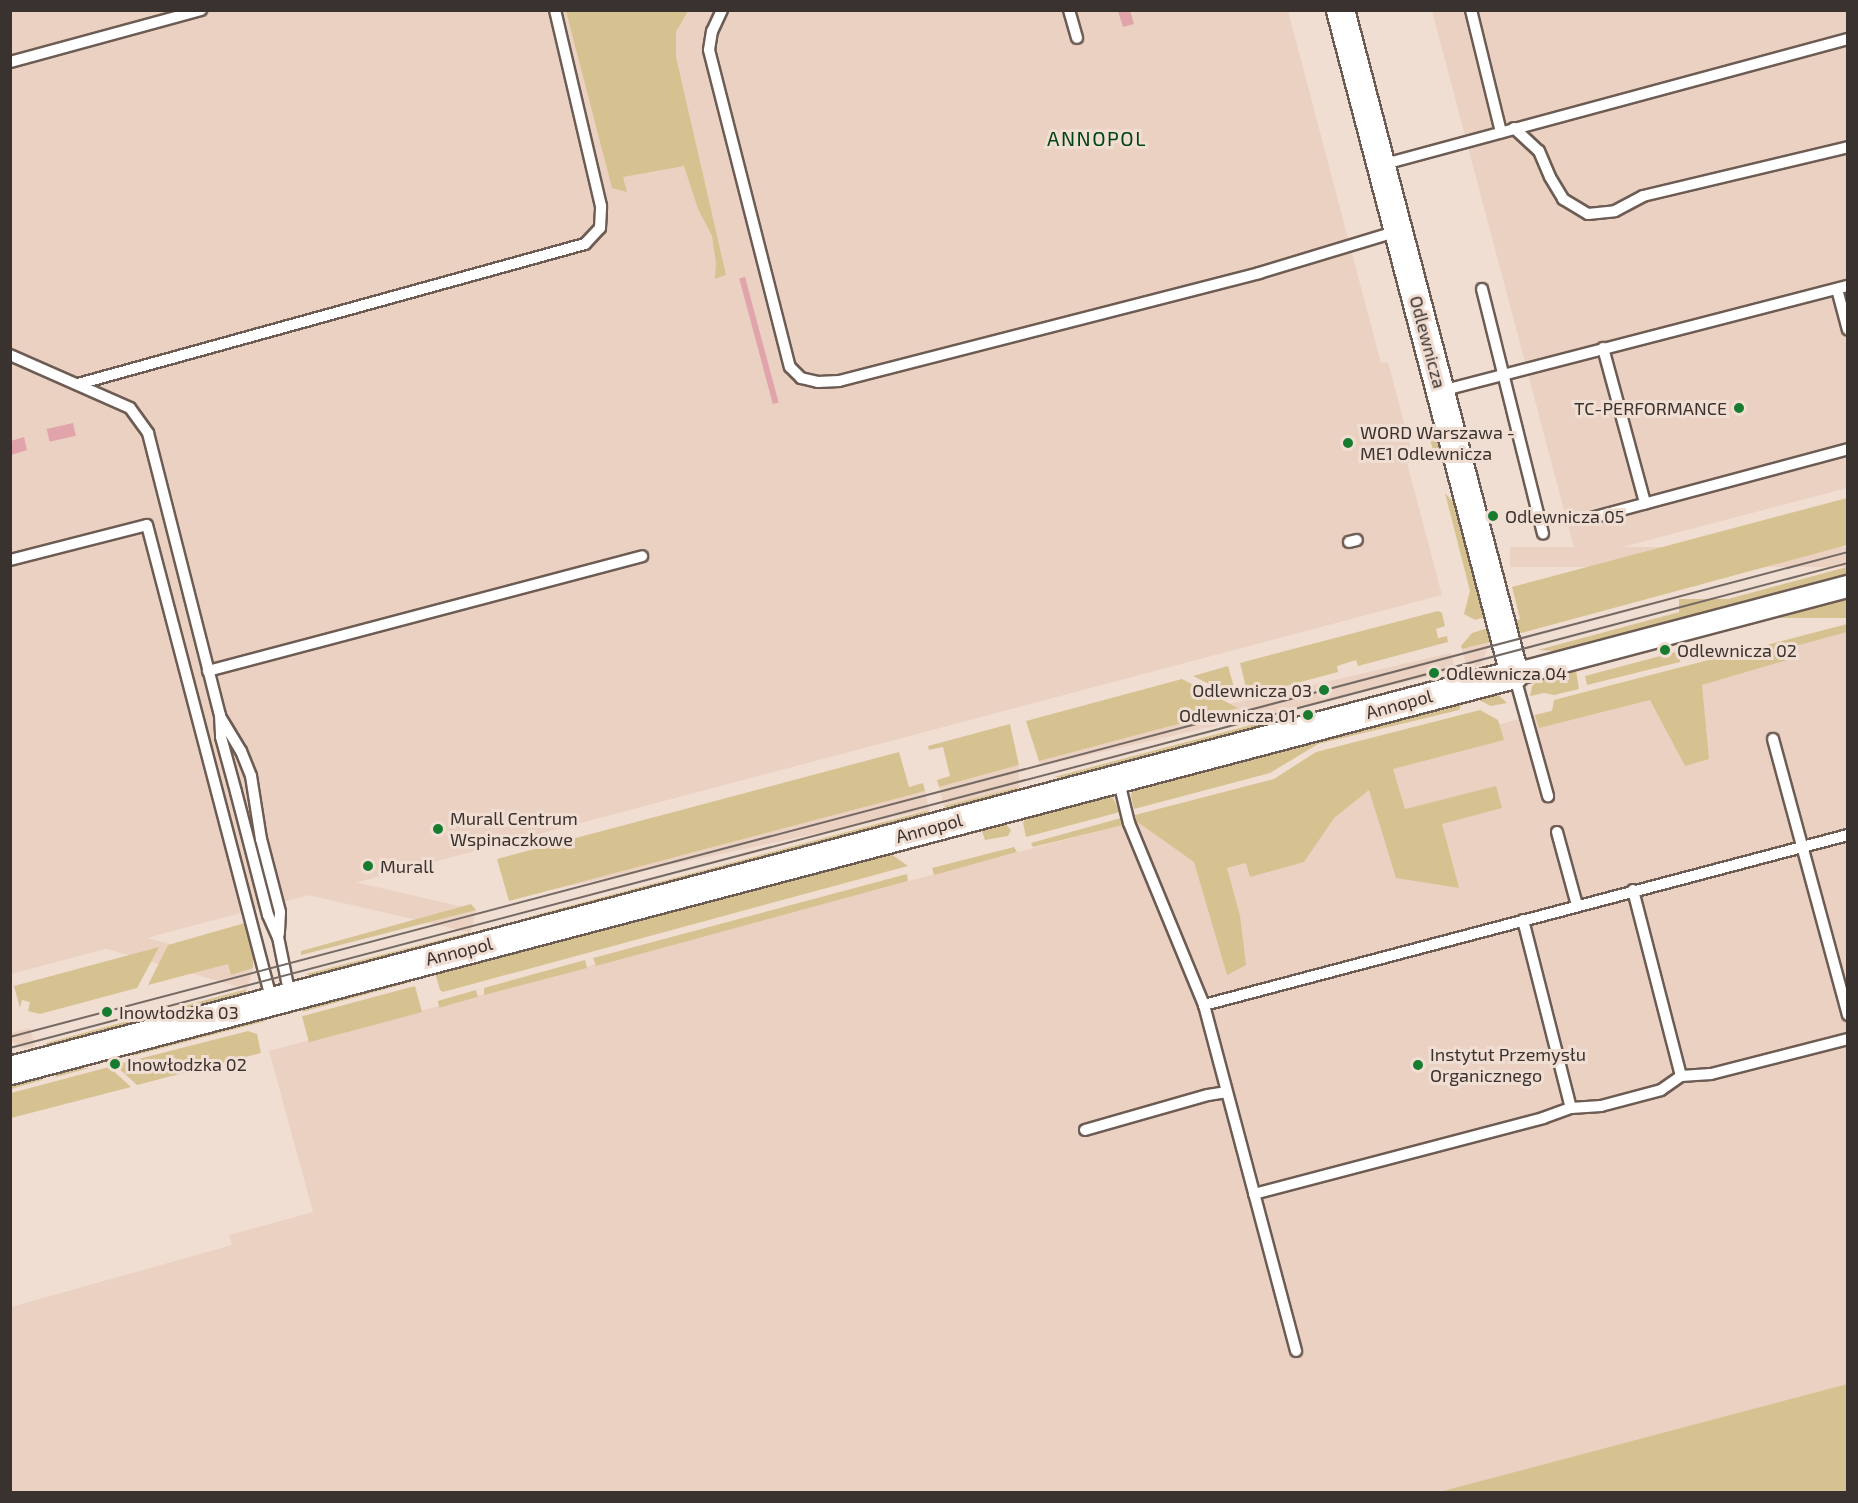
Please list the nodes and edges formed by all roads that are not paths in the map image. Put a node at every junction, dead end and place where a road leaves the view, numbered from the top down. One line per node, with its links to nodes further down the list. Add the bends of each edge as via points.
1 (201, 10): 9 (lane)
2 (555, 10): 21 (lane, via 602,206 600,228 585,244)
3 (722, 10): 14 (lane, via 708,50 790,367 801,378 839,381 1259,273)
4 (1069, 10): 7 (lane)
5 (1340, 10): 13 (street, Odlewnicza)
6 (1471, 10): 11 (lane)
7 (1077, 38)
8 (1848, 39): 10 (lane)
9 (10, 62)
10 (1514, 128): 11 (lane); 12 (lane, via 1539,151 1563,199 1588,214 1616,211 1643,195)
11 (1501, 132): 13 (lane)
12 (1848, 147)
13 (1381, 165): 14 (street, Odlewnicza)
14 (1398, 231): 22 (street, Odlewnicza)
15 (1842, 287): 17 (lane); 18 (lane)
16 (1482, 289): 20 (lane)
17 (1848, 330)
18 (1603, 348): 20 (lane); 24 (lane)
19 (10, 355): 21 (lane)
20 (1503, 374): 22 (lane); 26 (lane)
21 (78, 384): 30 (lane, via 130,408 148,433)
22 (1441, 391): 31 (street, Odlewnicza)
23 (1848, 449): 24 (lane)
24 (1645, 503): 25 (lane)
25 (1595, 517)
26 (1543, 533)
27 (642, 556): 30 (lane)
28 (10, 560): 43 (lane, via 147,525)
29 (1848, 586): 31 (street, Annopol)
30 (208, 671): 32 (lane)
31 (1514, 674): 34 (street, Annopol); 35 (lane)
32 (220, 715): 42 (lane, via 221,736 268,915); 42 (lane, via 251,776 261,839 280,912)
33 (1773, 739): 38 (lane)
34 (1118, 778): 43 (street, Annopol); 44 (lane, via 1129,823)
35 (1548, 796)
36 (1557, 832): 40 (lane)
37 (1848, 835): 38 (lane)
38 (1802, 847): 39 (lane); 45 (lane)
39 (1633, 890): 40 (lane); 48 (lane)
40 (1577, 905): 41 (lane)
41 (1522, 920): 44 (lane); 50 (lane)
42 (278, 937): 43 (lane)
43 (281, 998): 47 (street, Annopol)
44 (1204, 1005): 49 (lane)
45 (1848, 1015)
46 (1848, 1039): 48 (lane, via 1712,1074)
47 (10, 1071)
48 (1681, 1076): 50 (lane, via 1661,1090 1601,1106)
49 (1227, 1092): 51 (lane); 52 (lane)
50 (1571, 1108): 52 (lane)
51 (1085, 1130)
52 (1254, 1194): 53 (lane)
53 (1296, 1351)

